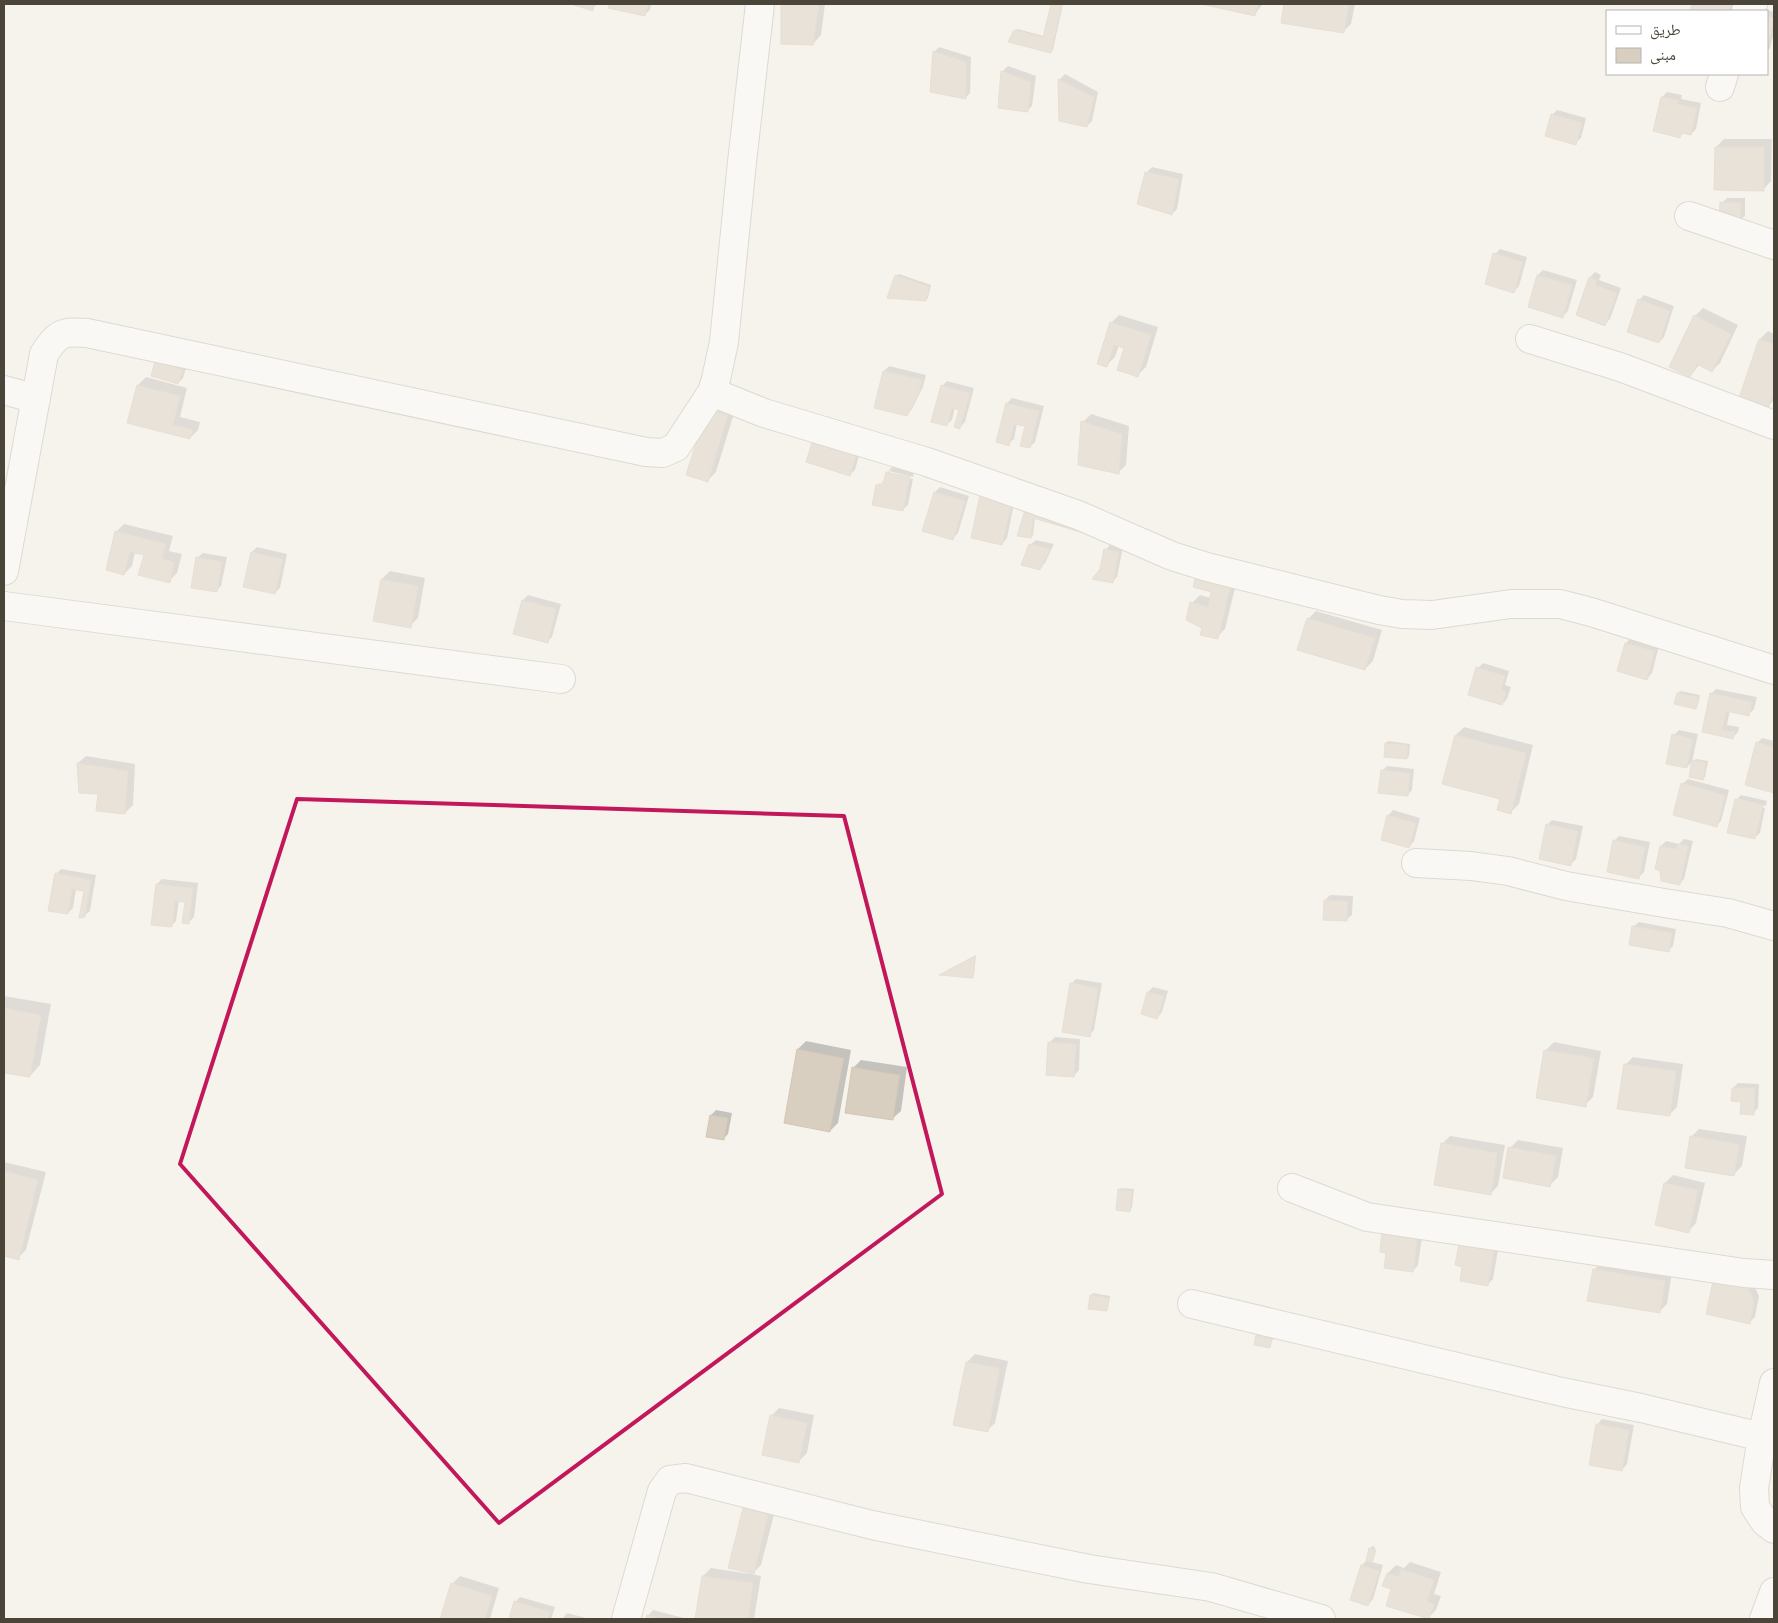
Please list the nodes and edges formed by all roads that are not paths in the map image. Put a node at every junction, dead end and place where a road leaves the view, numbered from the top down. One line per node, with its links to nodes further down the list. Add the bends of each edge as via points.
1 (760, 4): 6 (street, via 724,342)
2 (1689, 216): 3 (street)
3 (1774, 245)
4 (1530, 339): 8 (street, via 1620,366)
5 (4, 390): 7 (street)
6 (712, 392): 7 (street, via 676,446 663,453 646,452 97,335 69,332 54,338 44,354); 11 (street, via 764,413 927,462 1043,502 1206,567 1402,614 1432,615 1511,604 1560,604)
7 (36, 399): 9 (street)
8 (1774, 425)
9 (4, 571)
10 (4, 606): 12 (street)
11 (1774, 670)
12 (561, 679)
13 (1416, 863): 14 (street, via 1508,871 1566,886 1728,912)
14 (1774, 926)
15 (1292, 1188): 16 (street, via 1367,1218)
16 (1774, 1275)
17 (1192, 1304): 19 (street)
18 (1774, 1383): 19 (street)
19 (1762, 1437): 20 (street, via 1754,1488 1755,1507)
20 (1774, 1530)
21 (1774, 1592): 24 (street)
22 (626, 1619): 23 (street, via 662,1491 670,1480 686,1478 872,1525 1089,1569 1211,1587)
23 (1321, 1619)
24 (1764, 1619)

